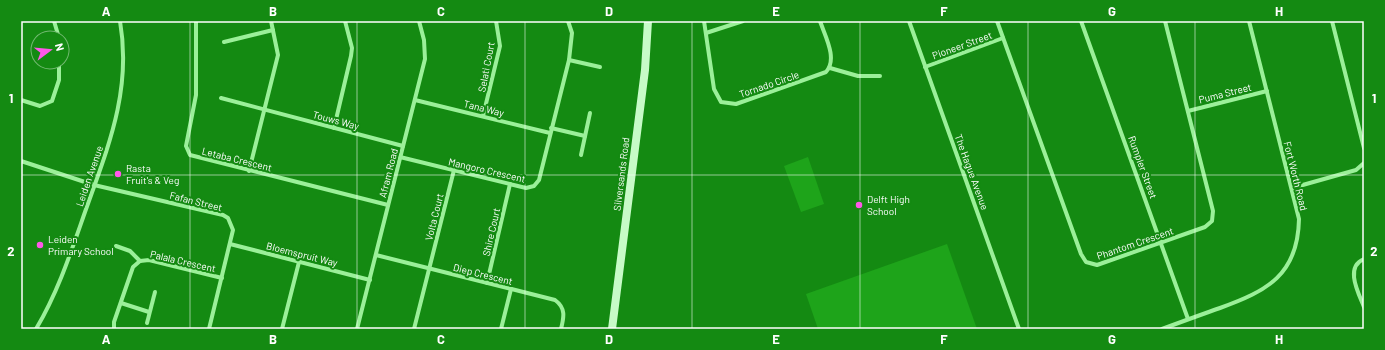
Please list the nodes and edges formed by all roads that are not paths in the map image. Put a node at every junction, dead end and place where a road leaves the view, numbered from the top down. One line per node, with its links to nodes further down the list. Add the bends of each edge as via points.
1 (120, 21): 49 (street, Leiden Avenue, via 124,65 122,88 112,134)
2 (196, 21): 47 (street, Letaba Crescent, via 196,95 186,149 194,157)
3 (271, 21): 18 (street)
4 (345, 21): 36 (street, via 352,48)
5 (419, 21): 31 (street, Afram Road, via 425,58)
6 (496, 21): 35 (street, Selati Court, via 500,46)
7 (568, 21): 22 (street, Mangoro Crescent, via 572,33)
8 (648, 21): 78 (street, Silversands Road, via 644,75)
9 (704, 21): 19 (street, Tornado Circle)
10 (743, 21): 19 (street)
11 (820, 21): 25 (street, via 831,56)
12 (909, 21): 24 (street, The Hague Avenue)
13 (997, 21): 20 (street, Phantom Crescent)
14 (1081, 21): 52 (street, Rumpler Street)
15 (1165, 21): 33 (street, Phantom Crescent)
16 (1249, 21): 28 (street, Fort Worth Road)
17 (1332, 21): 41 (street)
18 (273, 30): 21 (street); 32 (street, via 278,55)
19 (706, 33): 25 (street, Tornado Circle, via 714,89 721,102 728,104 736,104 813,77)
20 (1003, 38): 24 (street, Pioneer Street); 52 (street, Phantom Crescent, via 1083,258 1090,264 1100,265)
21 (224, 42)
22 (569, 60): 23 (street); 37 (street, Mangoro Crescent)
23 (600, 67)
24 (925, 67): 79 (street, The Hague Avenue)
25 (830, 68): 27 (street, via 858,76)
26 (59, 70): 30 (street, via 59,80 52,101 40,106)
27 (880, 76)
28 (1267, 91): 33 (street, Puma Street); 50 (street, Fort Worth Road)
29 (221, 98): 32 (street, Touws Way)
30 (21, 100)
31 (415, 100): 35 (street, Tana Way); 40 (street, Afram Road)
32 (265, 110): 36 (street, Touws Way); 47 (street)
33 (1188, 111): 52 (street, Phantom Crescent, via 1213,218 1206,227)
34 (590, 113): 39 (street)
35 (484, 116): 38 (street, Tana Way)
36 (334, 128): 40 (street, Touws Way)
37 (551, 128): 38 (street, Mangoro Crescent); 39 (street)
38 (550, 133): 48 (street, Mangoro Crescent, via 537,183 529,188)
39 (585, 136): 42 (street)
40 (403, 146): 43 (street, Afram Road)
41 (1364, 148)
42 (581, 155)
43 (400, 157): 46 (street, Mangoro Crescent); 51 (street, Afram Road)
44 (21, 161): 49 (street, Fafan Street)
45 (1364, 163): 50 (street, via 1356,170)
46 (454, 170): 48 (street, Mangoro Crescent); 59 (street, Volta Court)
47 (249, 171): 51 (street, Letaba Crescent)
48 (510, 184): 62 (street, Shire Court)
49 (94, 185): 53 (street, Fafan Street, via 223,215 228,218 233,230); 70 (street, Leiden Avenue, via 59,284)
50 (1292, 188): 68 (street, Fort Worth Road, via 1299,219 1298,230 1294,250 1281,273 1254,296)
51 (388, 205): 55 (street, Afram Road)
52 (1161, 243): 68 (street, Rumpler Street)
53 (230, 244): 58 (street, Bloemspruit Way); 60 (street, Fafan Street)
54 (116, 246): 57 (street, Palala Crescent, via 130,251)
55 (376, 255): 59 (street, Diep Crescent); 61 (street, Afram Road)
56 (1364, 259): 66 (street, via 1357,264 1354,273)
57 (140, 261): 60 (street, Palala Crescent, via 149,260); 65 (street, Palala Crescent, via 133,267)
58 (299, 262): 61 (street, Bloemspruit Way); 73 (street)
59 (429, 268): 62 (street, Diep Crescent); 75 (street, Volta Court)
60 (222, 278): 72 (street, Fafan Street)
61 (370, 280): 74 (street, Afram Road)
62 (487, 283): 63 (street, Diep Crescent)
63 (511, 289): 76 (street); 77 (street, Diep Crescent, via 558,302 563,313)
64 (155, 292): 67 (street)
65 (121, 303): 67 (street); 71 (street, Palala Crescent)
66 (1364, 307)
67 (149, 312): 69 (street)
68 (1188, 320): 80 (street, Fort Worth Road)
69 (147, 323)
70 (36, 329)
71 (114, 329)
72 (209, 329)
73 (282, 329)
74 (357, 329)
75 (414, 329)
76 (501, 329)
77 (561, 329)
78 (612, 329)
79 (1019, 329)
80 (1162, 329)

